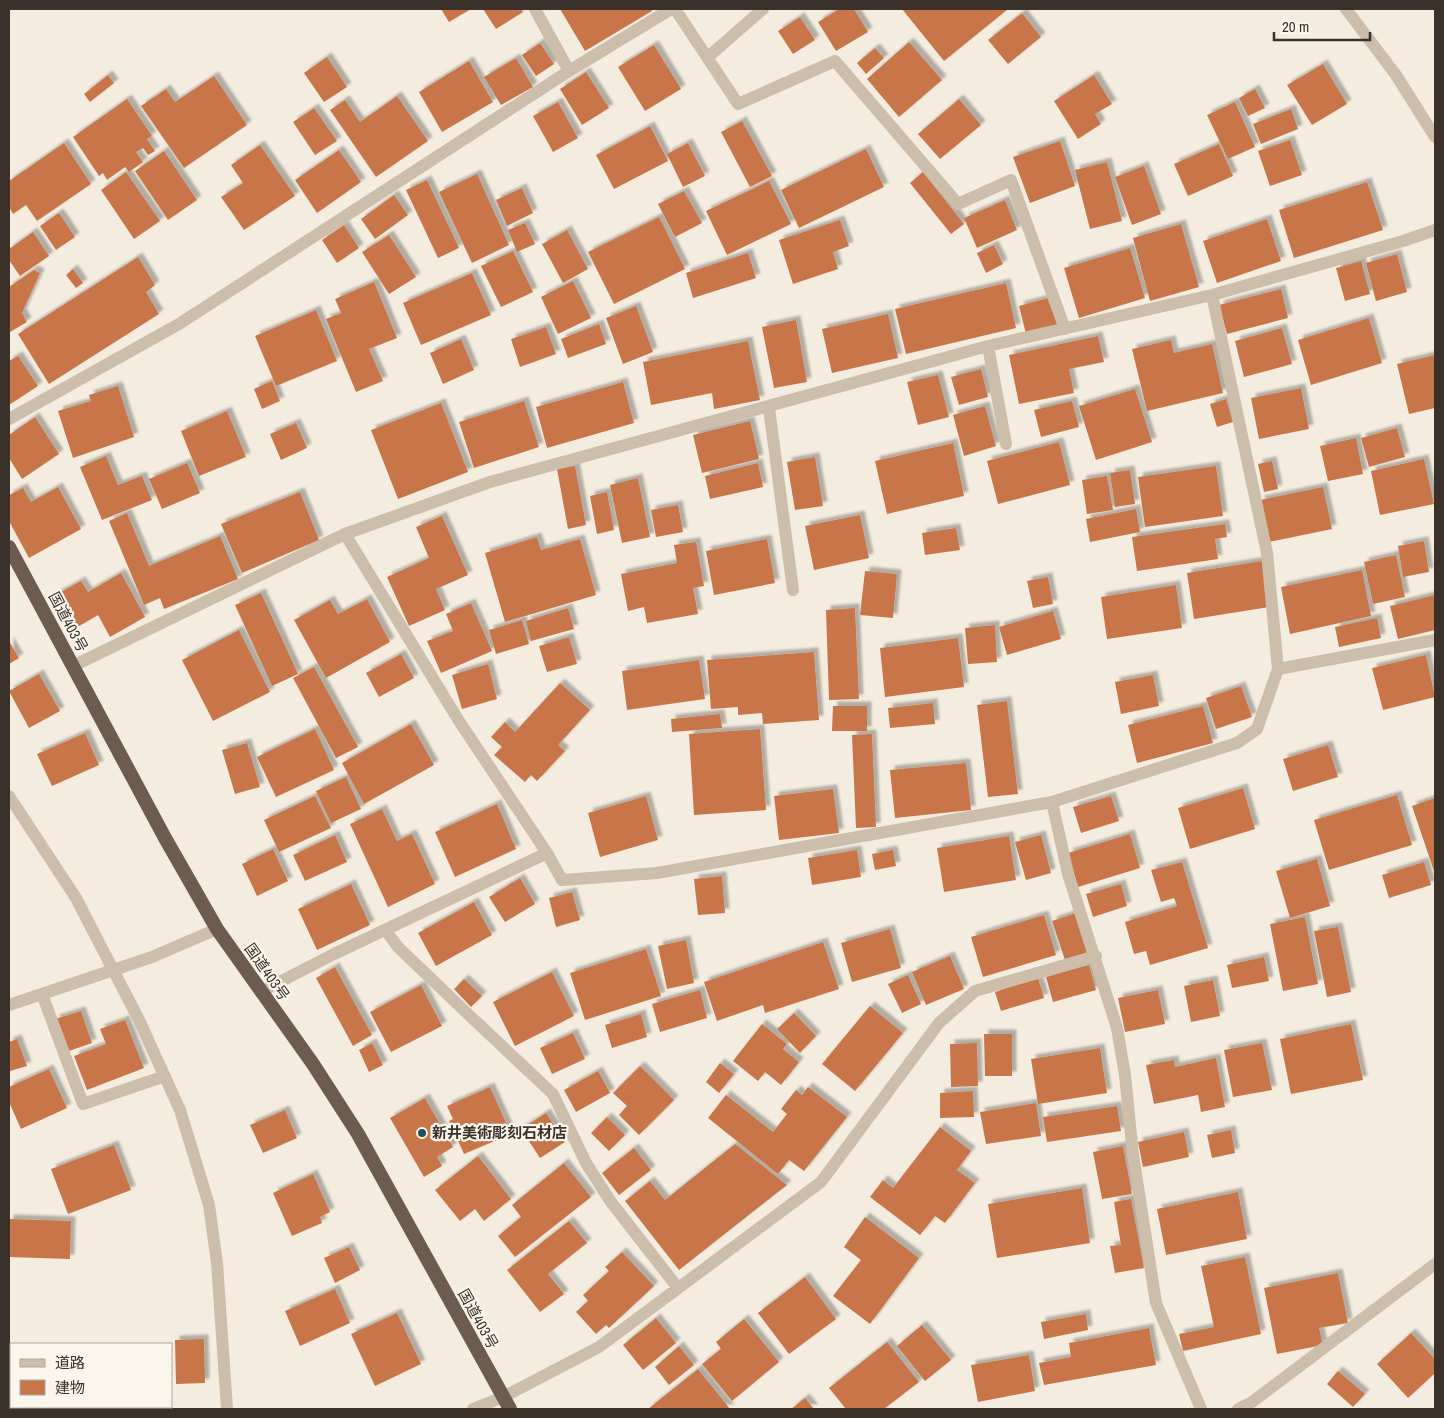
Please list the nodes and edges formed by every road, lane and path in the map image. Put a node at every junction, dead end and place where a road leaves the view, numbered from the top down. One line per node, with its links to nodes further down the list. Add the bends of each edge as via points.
1 (534, 9): 7 (street)
2 (675, 9): 6 (street)
3 (763, 9): 6 (street)
4 (1346, 9): 8 (street, via 1396,74)
5 (664, 11): 7 (street)
6 (708, 57): 11 (street, via 738,104 835,61 958,204 1011,180)
7 (569, 71): 14 (street, via 179,324)
8 (1435, 137)
9 (1435, 230): 10 (street)
10 (1212, 295): 11 (street); 21 (street, via 1267,553)
11 (1065, 329): 12 (street)
12 (988, 346): 13 (street); 15 (street)
13 (769, 408): 16 (street, via 490,482); 18 (street)
14 (9, 419)
15 (1006, 444)
16 (345, 534): 20 (street); 24 (street, via 459,721)
17 (9, 547): 20 (highway, 国道403号)
18 (793, 590)
19 (1435, 640): 21 (street)
20 (73, 666): 25 (highway, 国道403号)
21 (1278, 669): 23 (street, via 1257,729 1238,743)
22 (9, 796): 28 (street, via 76,898)
23 (1052, 802): 24 (street, via 657,873 562,880); 27 (street, via 1068,874)
24 (547, 853): 26 (street)
25 (217, 929): 28 (street); 29 (highway, 国道403号)
26 (386, 931): 29 (street); 34 (street, via 462,1009 553,1094 586,1163 611,1202)
27 (1096, 956): 34 (street, via 975,992 939,1024 821,1182); 38 (street, via 1117,1028 1124,1066 1133,1155 1156,1303)
28 (112, 971): 30 (street); 32 (street, via 140,1020)
29 (260, 992): 35 (highway, 国道403号, via 313,1064 358,1134)
30 (42, 994): 31 (street); 32 (street, via 83,1104)
31 (9, 1005)
32 (165, 1076): 36 (street, via 180,1110 209,1205 217,1263)
33 (1435, 1264): 39 (street, via 1252,1402)
34 (678, 1288): 35 (street, via 599,1347)
35 (506, 1403): 37 (street)
36 (227, 1409)
37 (473, 1409)
38 (1201, 1409)
39 (1238, 1409)

